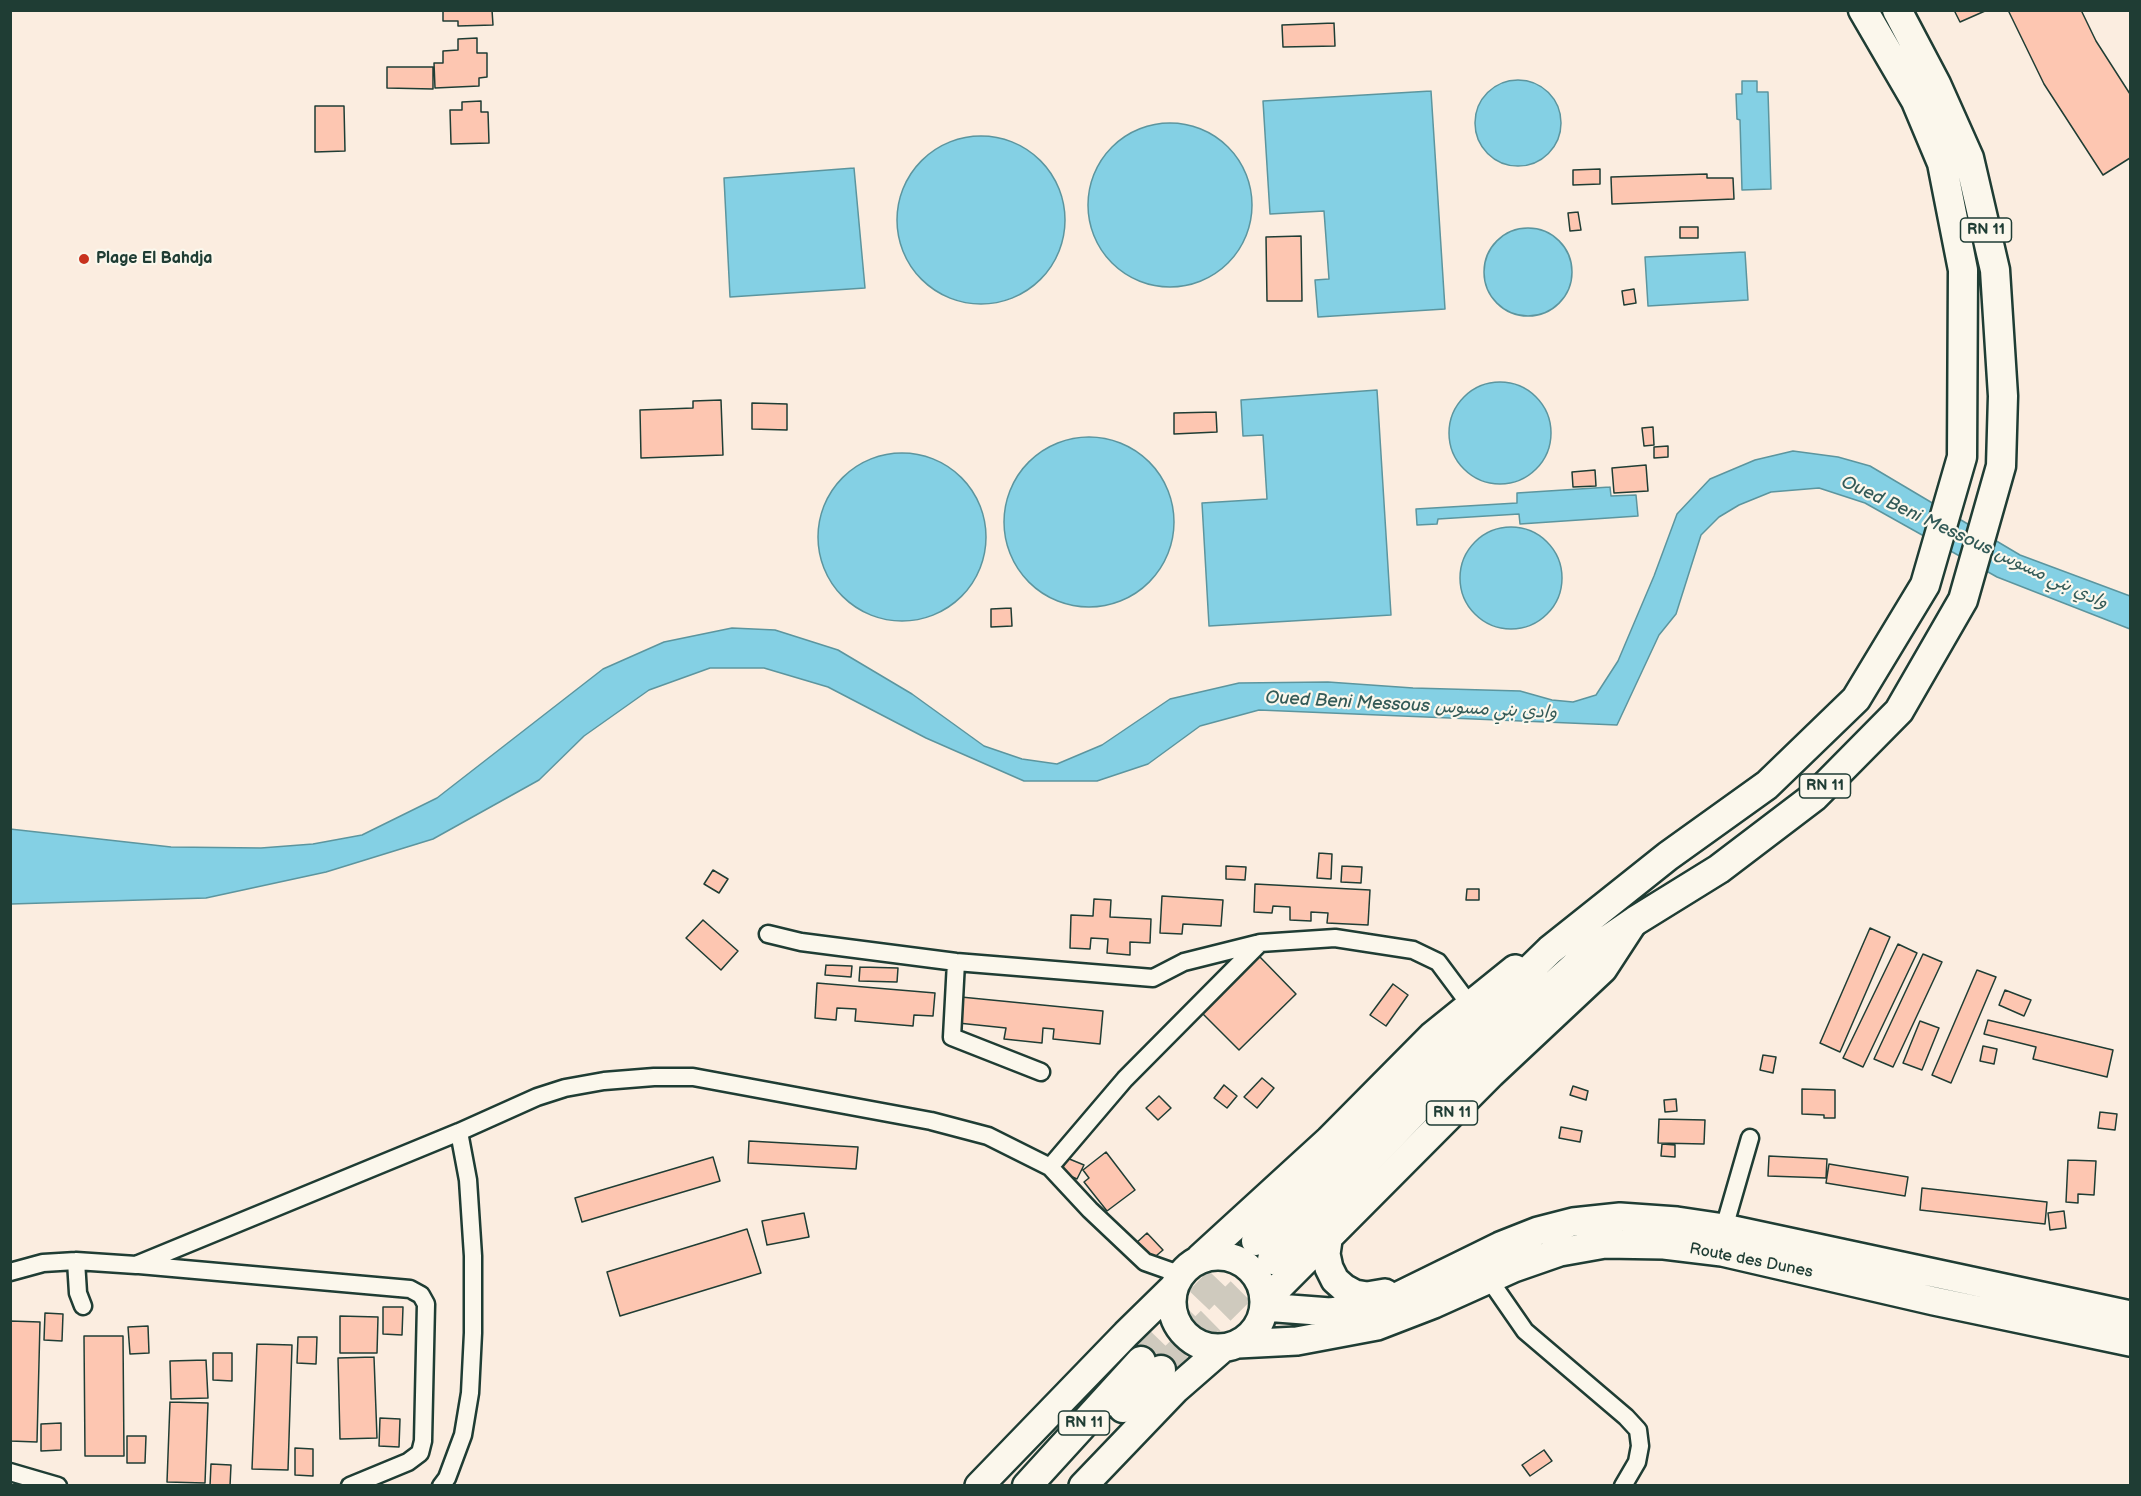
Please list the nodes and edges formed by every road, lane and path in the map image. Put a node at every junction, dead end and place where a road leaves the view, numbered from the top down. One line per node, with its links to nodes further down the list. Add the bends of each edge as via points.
1 (1863, 10): 6 (highway, RN 11, via 1916,101 1942,163 1963,270 1962,457 1925,585 1856,699 1767,785 1668,856)
2 (1897, 10): 3 (highway, RN 11, via 1969,158 1995,270 2003,396 2001,466 1963,600 1899,711 1815,796 1719,869)
3 (1635, 921): 6 (highway, RN 11, via 1594,949 1264,1251 1399,1097); 14 (main road, RN 11, via 1603,969 1491,1074)
4 (768, 934): 7 (street, via 801,942)
5 (1260, 943): 7 (street, via 1184,962 1153,978); 8 (street, via 1335,938 1413,950 1438,962); 12 (street, via 1125,1079)
6 (1550, 950): 8 (main road, RN 11, via 1519,966)
7 (956, 962): 9 (street, via 952,1037)
8 (1470, 1005): 18 (main road, RN 11, via 1432,1036 1329,1140)
9 (1041, 1072)
10 (459, 1132): 12 (street, via 565,1088 604,1081 693,1077 931,1121 988,1136); 16 (street); 29 (street, via 468,1180 474,1256 474,1333 463,1434)
11 (1750, 1138): 13 (street)
12 (1050, 1167): 18 (street, via 1145,1262)
13 (1724, 1228): 20 (main road, Route des Dunes, via 1620,1217 1573,1222 1500,1246); 23 (main road, Route des Dunes)
14 (1328, 1240): 20 (main road, via 1329,1268 1344,1288 1367,1296); 21 (main road, RN 11)
15 (76, 1260): 16 (street, via 136,1265); 17 (street); 22 (street)
16 (160, 1261): 28 (street, via 411,1289 420,1295 426,1304 420,1453 408,1462)
17 (10, 1272)
18 (1184, 1274): 21 (main road, via 1215,1255 1230,1257 1255,1273 1262,1286); 25 (main road, via 1171,1304 1182,1332 1201,1345); 30 (main road, RN 11)
19 (1489, 1279): 24 (main road, Route des Dunes, via 1560,1252 1605,1244 1664,1245 1722,1252); 25 (main road, Route des Dunes, via 1377,1326 1297,1341); 34 (street, via 1525,1331 1638,1430 1637,1462)
20 (1407, 1291): 21 (main road, Route des Dunes, via 1379,1304 1347,1310 1314,1311)
21 (1264, 1304): 25 (main road, via 1260,1322 1251,1335)
22 (83, 1306)
23 (2130, 1315)
24 (2130, 1342)
25 (1231, 1346): 33 (main road, RN 11, via 1176,1389)
26 (10, 1472): 27 (street)
27 (58, 1485)
28 (350, 1485)
29 (441, 1485)
30 (979, 1485)
31 (1027, 1485): 32 (highway, RN 11, via 1151,1365)
32 (1046, 1485)
33 (1083, 1485)
34 (1623, 1485)

